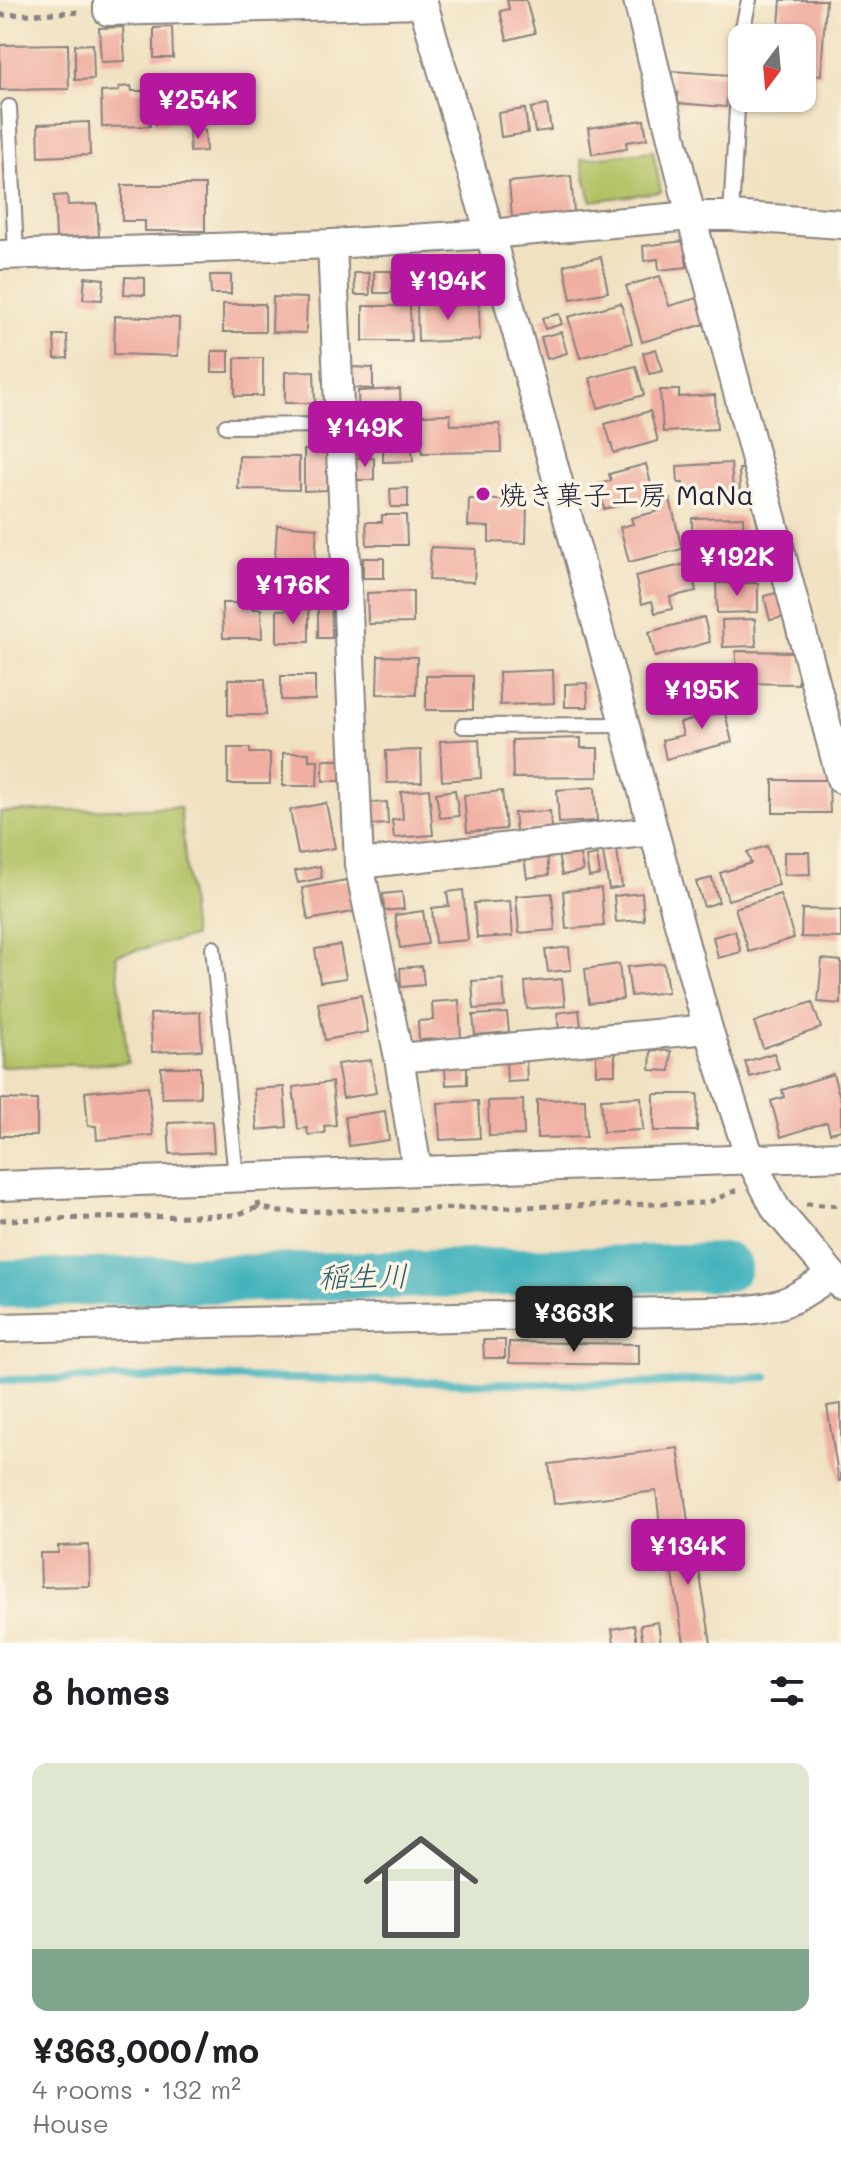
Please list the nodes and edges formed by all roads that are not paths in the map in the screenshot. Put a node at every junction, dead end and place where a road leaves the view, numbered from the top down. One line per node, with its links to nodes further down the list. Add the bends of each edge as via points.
1 (638, 0): 6 (street)
2 (749, 0): 7 (lane, via 741,36)
3 (423, 1): 4 (street); 9 (street)
4 (108, 5)
5 (9, 107): 11 (lane)
6 (691, 216): 7 (street); 9 (street); 16 (street)
7 (731, 216): 8 (street)
8 (841, 224)
9 (490, 234): 10 (street); 14 (street)
10 (332, 244): 11 (street); 12 (street)
11 (8, 254)
12 (340, 425): 13 (lane); 18 (street)
13 (226, 426)
14 (624, 725): 15 (lane); 17 (street)
15 (463, 726)
16 (841, 779)
17 (653, 831): 18 (street); 20 (street)
18 (359, 864): 21 (street)
19 (213, 948): 25 (lane)
20 (708, 1029): 21 (street); 23 (street)
21 (399, 1058): 24 (street)
22 (841, 1156): 23 (street)
23 (750, 1158): 24 (street); 27 (street, via 776,1209)
24 (417, 1170): 25 (street)
25 (247, 1177): 26 (street)
26 (0, 1186)
27 (836, 1280): 28 (street, via 774,1307 748,1310)
28 (0, 1328)

